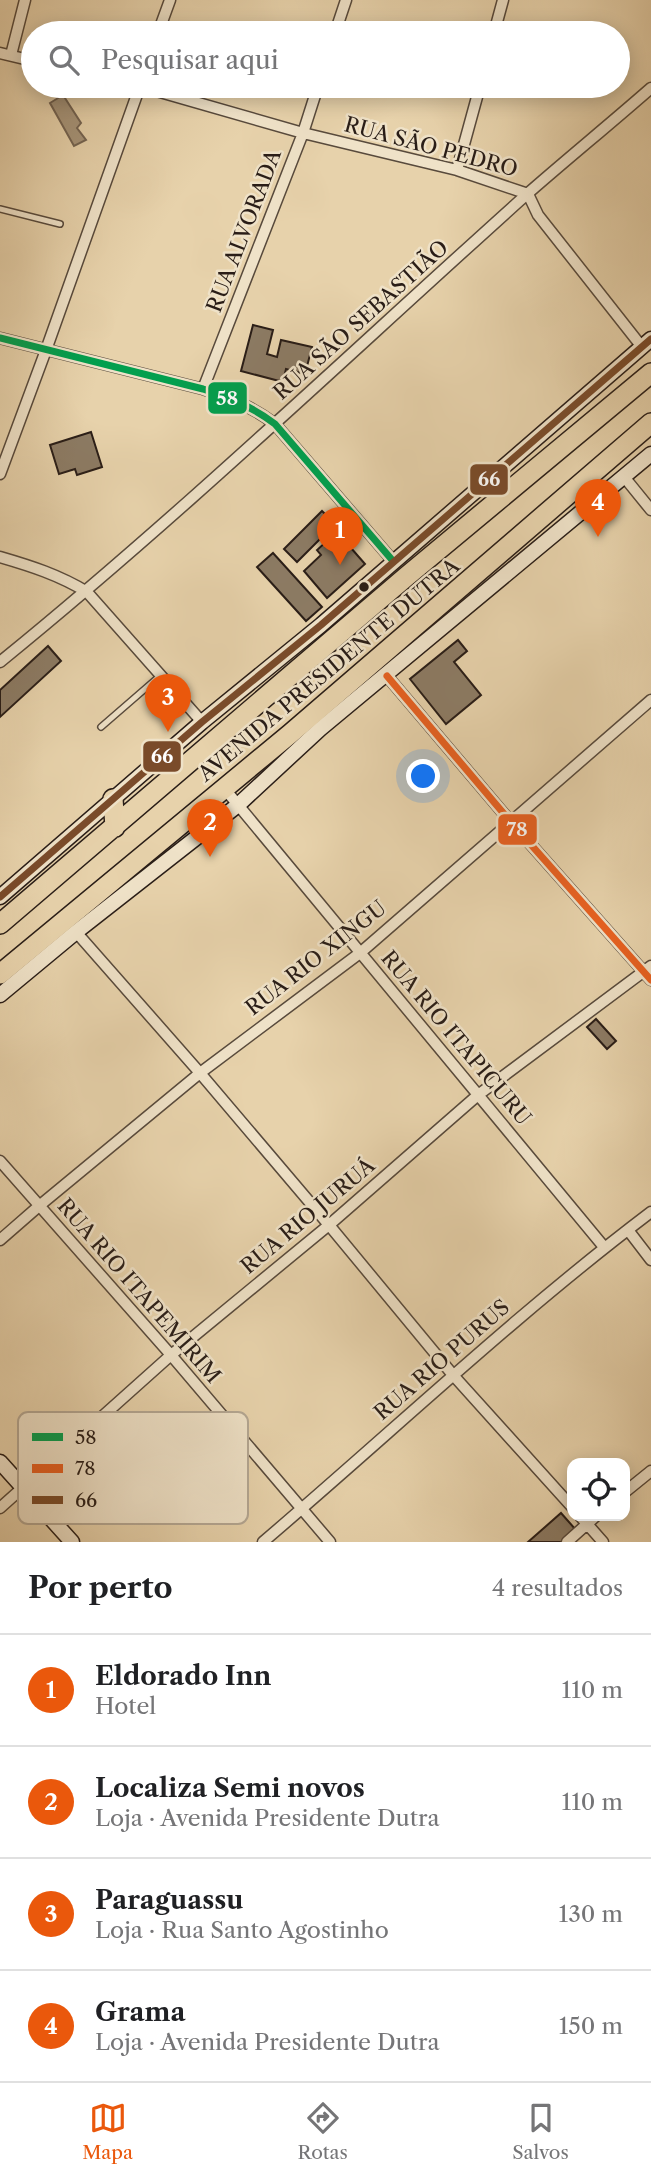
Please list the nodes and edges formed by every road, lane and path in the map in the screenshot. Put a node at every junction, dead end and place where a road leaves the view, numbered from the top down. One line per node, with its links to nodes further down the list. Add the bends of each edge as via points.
1 (24, 0): 8 (street)
2 (170, 0): 5 (street)
3 (346, 0): 6 (street)
4 (503, 0): 7 (street)
5 (162, 21)
6 (339, 21)
7 (497, 21)
8 (6, 54)
9 (651, 88): 16 (street, RUA SÃO SEBASTIÃO)
10 (136, 98): 21 (street)
11 (182, 98): 14 (street, RUA SÃO PEDRO)
12 (314, 98): 14 (street, RUA ALVORADA)
13 (477, 98): 15 (street)
14 (303, 133): 15 (street, RUA SÃO PEDRO); 23 (street, RUA ALVORADA)
15 (457, 170): 16 (street, RUA SÃO PEDRO)
16 (528, 194): 20 (street, RUA SÃO PEDRO, via 538,215); 25 (street, RUA SÃO SEBASTIÃO)
17 (0, 209): 18 (lane)
18 (60, 224)
19 (0, 338): 21 (street)
20 (646, 343): 33 (street)
21 (46, 350): 23 (street); 27 (street)
22 (651, 373): 47 (highway, AVENIDA PRESIDENTE DUTRA)
23 (203, 389): 25 (street, via 247,406)
24 (651, 423): 29 (highway, AVENIDA PRESIDENTE DUTRA)
25 (275, 424): 33 (street); 34 (street, RUA SÃO SEBASTIÃO)
26 (651, 454): 28 (street, AVENIDA PRESIDENTE DUTRA)
27 (0, 474)
28 (625, 478): 30 (street); 31 (street, AVENIDA PRESIDENTE DUTRA)
29 (557, 505): 31 (lane); 42 (highway, AVENIDA PRESIDENTE DUTRA)
30 (651, 510)
31 (570, 520): 37 (street, AVENIDA PRESIDENTE DUTRA)
32 (0, 557): 34 (street, via 67,579)
33 (393, 561): 39 (street)
34 (87, 592): 35 (street, RUA SÃO SEBASTIÃO); 36 (street)
35 (0, 662)
36 (160, 675): 39 (street); 40 (lane)
37 (387, 676): 41 (street, AVENIDA PRESIDENTE DUTRA); 46 (street)
38 (651, 701): 46 (street, RUA RIO XINGU)
39 (202, 722): 44 (street)
40 (101, 727)
41 (320, 729): 42 (highway); 45 (street, AVENIDA PRESIDENTE DUTRA)
42 (290, 734): 43 (highway, AVENIDA PRESIDENTE DUTRA)
43 (225, 788): 45 (street, RUA RIO ITAPICURU); 51 (highway, AVENIDA PRESIDENTE DUTRA)
44 (113, 799): 47 (highway); 48 (street)
45 (238, 805): 50 (street, AVENIDA PRESIDENTE DUTRA); 52 (street, RUA RIO ITAPICURU)
46 (510, 821): 52 (street, RUA RIO XINGU); 53 (street)
47 (115, 827): 49 (highway, AVENIDA PRESIDENTE DUTRA)
48 (0, 897)
49 (0, 924)
50 (76, 932): 56 (street, AVENIDA PRESIDENTE DUTRA); 57 (street)
51 (36, 945): 54 (highway, AVENIDA PRESIDENTE DUTRA); 55 (highway)
52 (360, 953): 57 (street, RUA RIO XINGU); 58 (street, RUA RIO ITAPICURU)
53 (649, 972): 58 (street, RUA RIO JURUÁ)
54 (0, 974)
55 (0, 988)
56 (0, 995)
57 (200, 1073): 60 (street, RUA RIO XINGU); 62 (street)
58 (478, 1095): 62 (street, RUA RIO JURUÁ); 65 (street, RUA RIO ITAPICURU)
59 (0, 1161): 60 (street, RUA RIO ITAPEMIRIM)
60 (38, 1206): 64 (street, RUA RIO XINGU); 67 (street, RUA RIO ITAPEMIRIM)
61 (651, 1212): 63 (street, RUA RIO PURUS)
62 (329, 1225): 67 (street, RUA RIO JURUÁ); 68 (street)
63 (628, 1230): 65 (street, RUA RIO PURUS); 66 (street)
64 (0, 1240)
65 (604, 1247): 68 (street, RUA RIO PURUS)
66 (651, 1260)
67 (170, 1355): 69 (street, RUA RIO JURUÁ); 70 (street, RUA RIO ITAPEMIRIM)
68 (453, 1375): 77 (street); 79 (street, RUA RIO PURUS)
69 (107, 1412)
70 (218, 1412)
71 (248, 1447): 79 (street, RUA RIO ITAPEMIRIM)
72 (0, 1462): 74 (street)
73 (651, 1471): 75 (street)
74 (18, 1482)
75 (630, 1488)
76 (18, 1493): 78 (street, RUA RIO JURUÁ)
77 (567, 1501)
78 (0, 1508)
79 (301, 1509): 84 (street, RUA RIO PURUS); 85 (street, RUA RIO ITAPEMIRIM)
80 (585, 1521): 86 (street)
81 (590, 1521): 87 (street)
82 (56, 1524): 83 (street)
83 (72, 1542)
84 (263, 1542)
85 (330, 1542)
86 (567, 1542)
87 (603, 1542)

